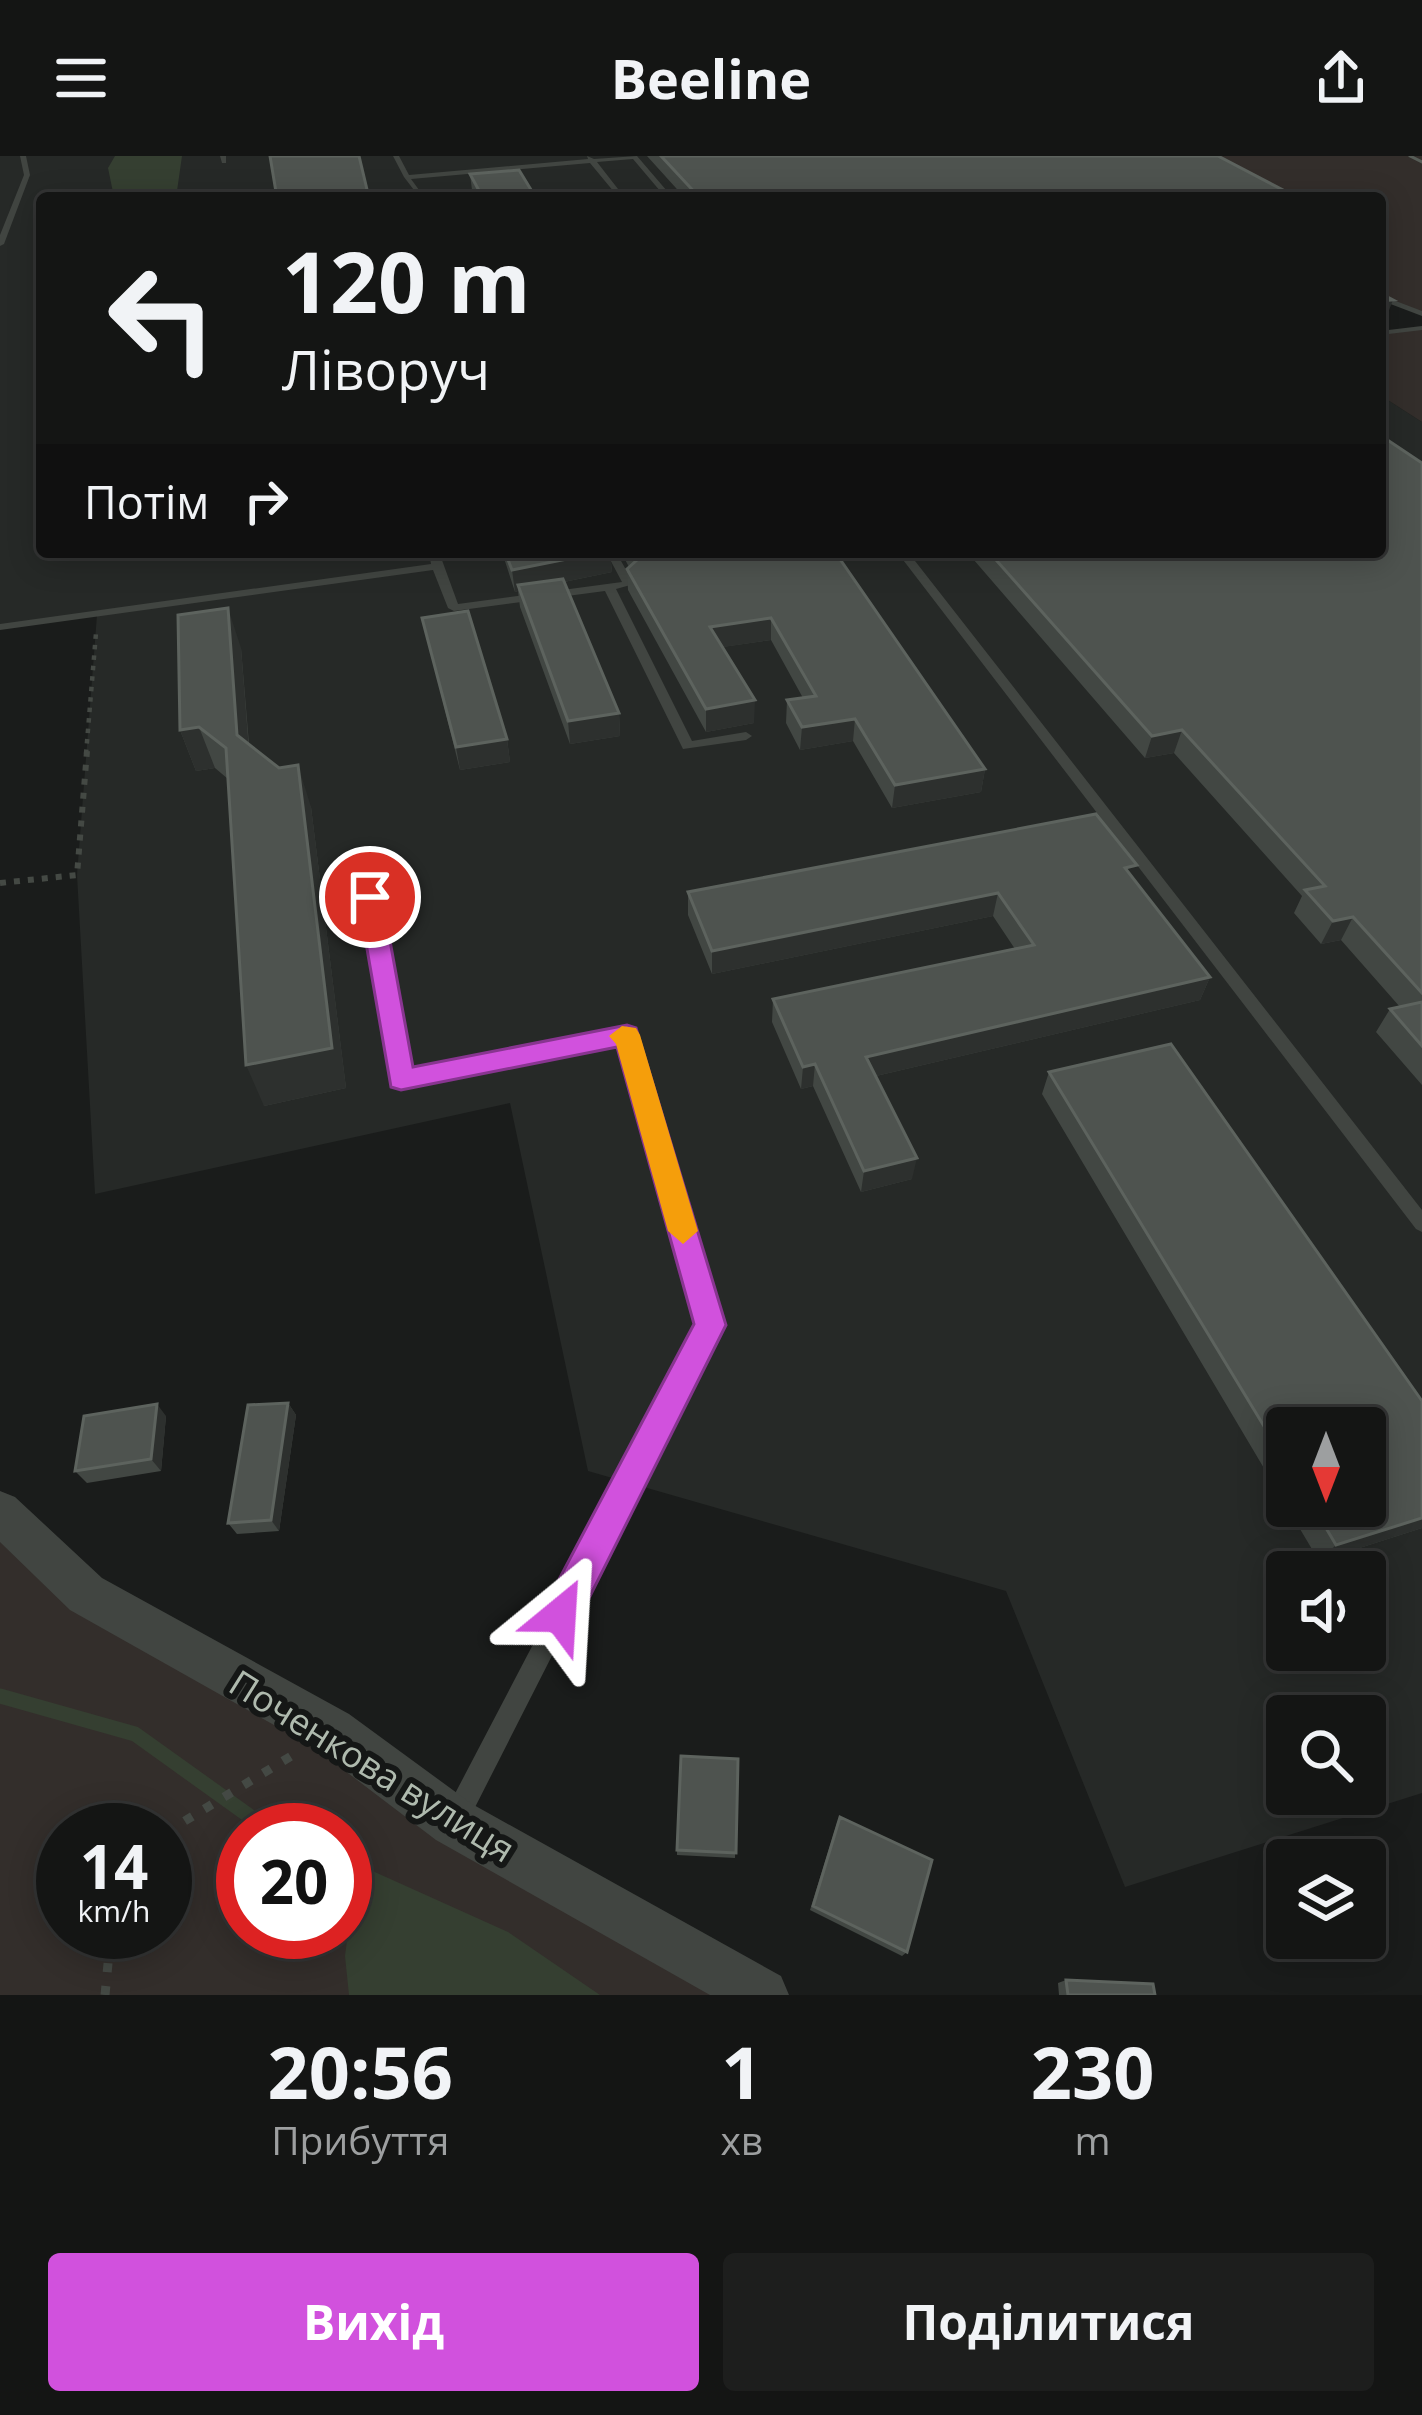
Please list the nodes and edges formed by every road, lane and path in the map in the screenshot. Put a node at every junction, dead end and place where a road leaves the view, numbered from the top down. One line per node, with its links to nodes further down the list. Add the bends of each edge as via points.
1 (23, 156): 11 (lane, via 27,176)
2 (396, 156): 7 (lane)
3 (436, 156): 6 (lane)
4 (634, 156): 5 (lane); 10 (lane)
5 (590, 158): 6 (lane); 9 (lane)
6 (519, 167): 7 (lane)
7 (407, 177): 8 (lane)
8 (417, 192)
9 (617, 192)
10 (665, 192)
11 (0, 244)
12 (1386, 299): 13 (lane)
13 (1422, 314)
14 (1422, 328): 15 (lane)
15 (1386, 332)
16 (614, 558): 19 (lane, via 629,584)
17 (907, 558): 25 (lane)
18 (435, 559): 19 (lane, via 454,608); 20 (lane)
19 (609, 587): 22 (lane, via 688,746)
20 (98, 614): 21 (lane); 23 (path, via 77,875)
21 (0, 627)
22 (746, 736)
23 (0, 883)
24 (370, 897): 29 (lane, via 401,1080 627,1035 710,1325)
25 (1422, 1224)
26 (0, 1512): 27 (street, Поченкова вулиця, via 86,1594)
27 (332, 1731): 28 (path); 29 (street, Поченкова вулиця)
28 (192, 1817)
29 (454, 1822): 32 (street, Поченкова вулиця)
30 (108, 1959): 31 (path)
31 (104, 1995)
32 (762, 1995)

